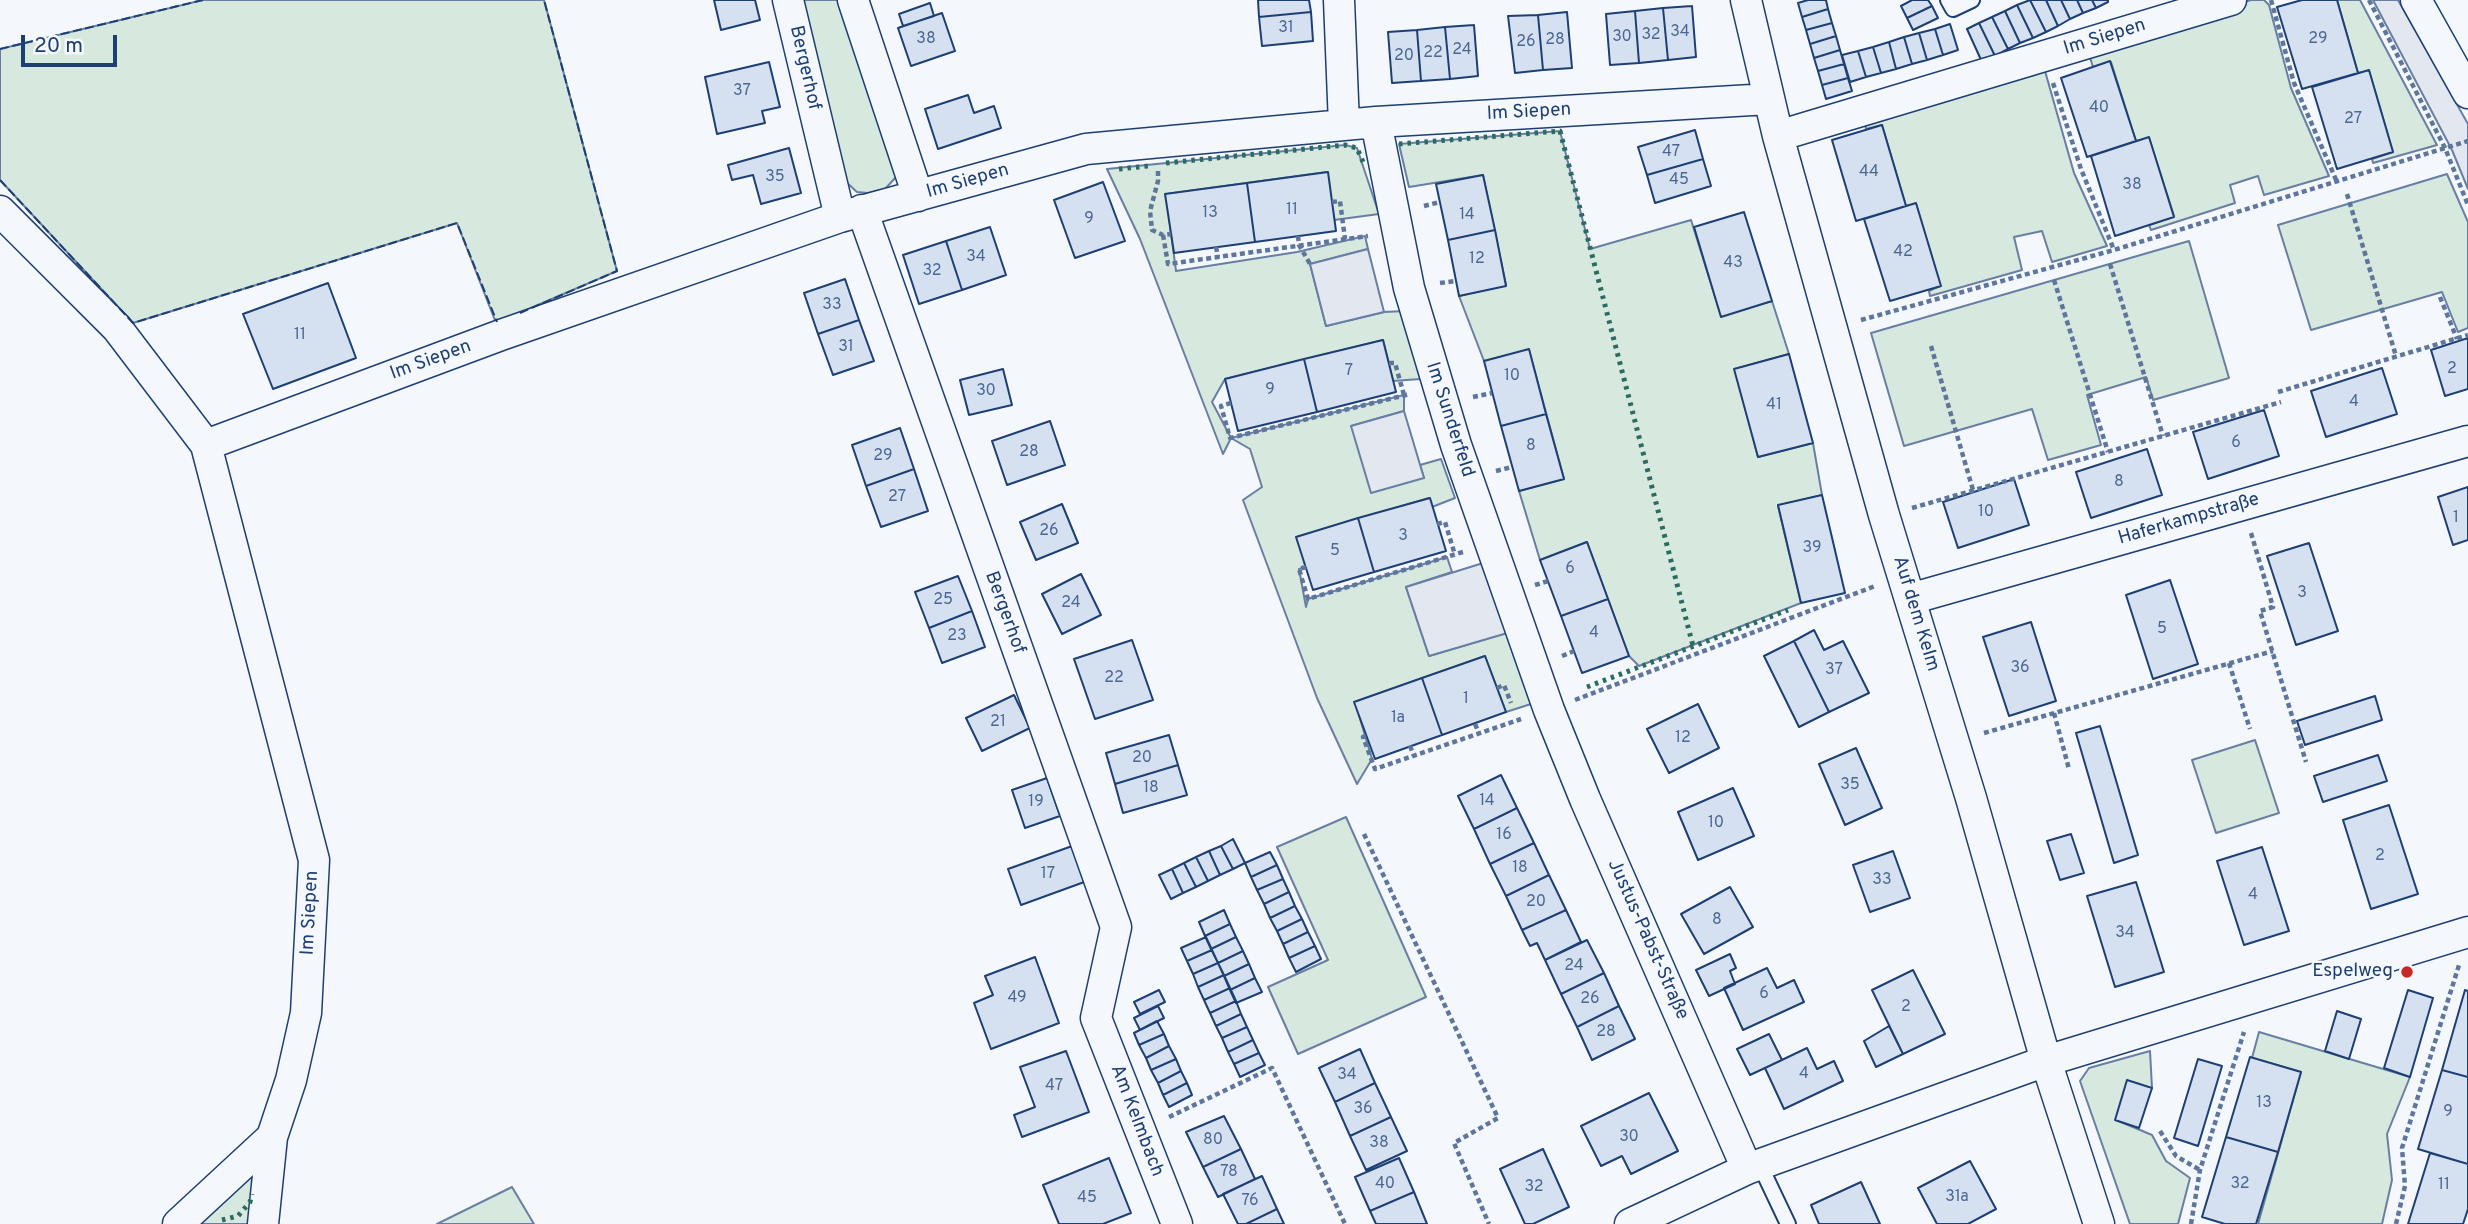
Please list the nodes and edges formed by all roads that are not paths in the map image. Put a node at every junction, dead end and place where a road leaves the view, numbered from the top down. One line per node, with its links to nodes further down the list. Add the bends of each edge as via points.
1 (788, 0): 16 (street, Bergerhof)
2 (853, 0): 14 (street)
3 (1339, 0): 12 (street)
4 (1746, 0): 10 (street, Auf dem Kelm)
5 (1948, 0): 6 (lane, via 1953,9)
6 (1972, 0)
7 (2231, 0): 13 (street, Im Siepen)
8 (2416, 0): 9 (street)
9 (2468, 93)
10 (1769, 99): 11 (street, Im Siepen); 13 (street, Auf dem Kelm)
11 (1376, 122): 12 (street, Im Siepen); 20 (street, Im Sunderfeld, via 1409,288 1455,445)
12 (1344, 125): 14 (street, Im Siepen, via 1086,149)
13 (1778, 136): 19 (street, Auf dem Kelm)
14 (918, 196): 16 (street, Im Siepen)
15 (0, 211): 18 (street, Im Siepen, via 117,328)
16 (851, 214): 18 (street, Im Siepen, via 500,335); 22 (street, Bergerhof, via 1116,928)
17 (2468, 441): 19 (street, Haferkampstraße, via 2243,505)
18 (205, 445): 24 (street, Im Siepen, via 314,860 306,1013)
19 (1907, 587): 23 (street, Auf dem Kelm)
20 (1549, 710): 25 (street, Justus-Pabst-Straße, via 1585,799)
21 (2461, 934): 23 (street)
22 (1096, 1018): 29 (street, Am Kelmbach)
23 (2046, 1061): 25 (street); 31 (street, Auf dem Kelm)
24 (272, 1137): 27 (street, Im Siepen); 28 (street, Im Siepen)
25 (1754, 1167): 26 (street); 30 (lane)
26 (1637, 1222)
27 (178, 1224)
28 (263, 1224)
29 (1177, 1224)
30 (1788, 1224)
31 (2099, 1224)

